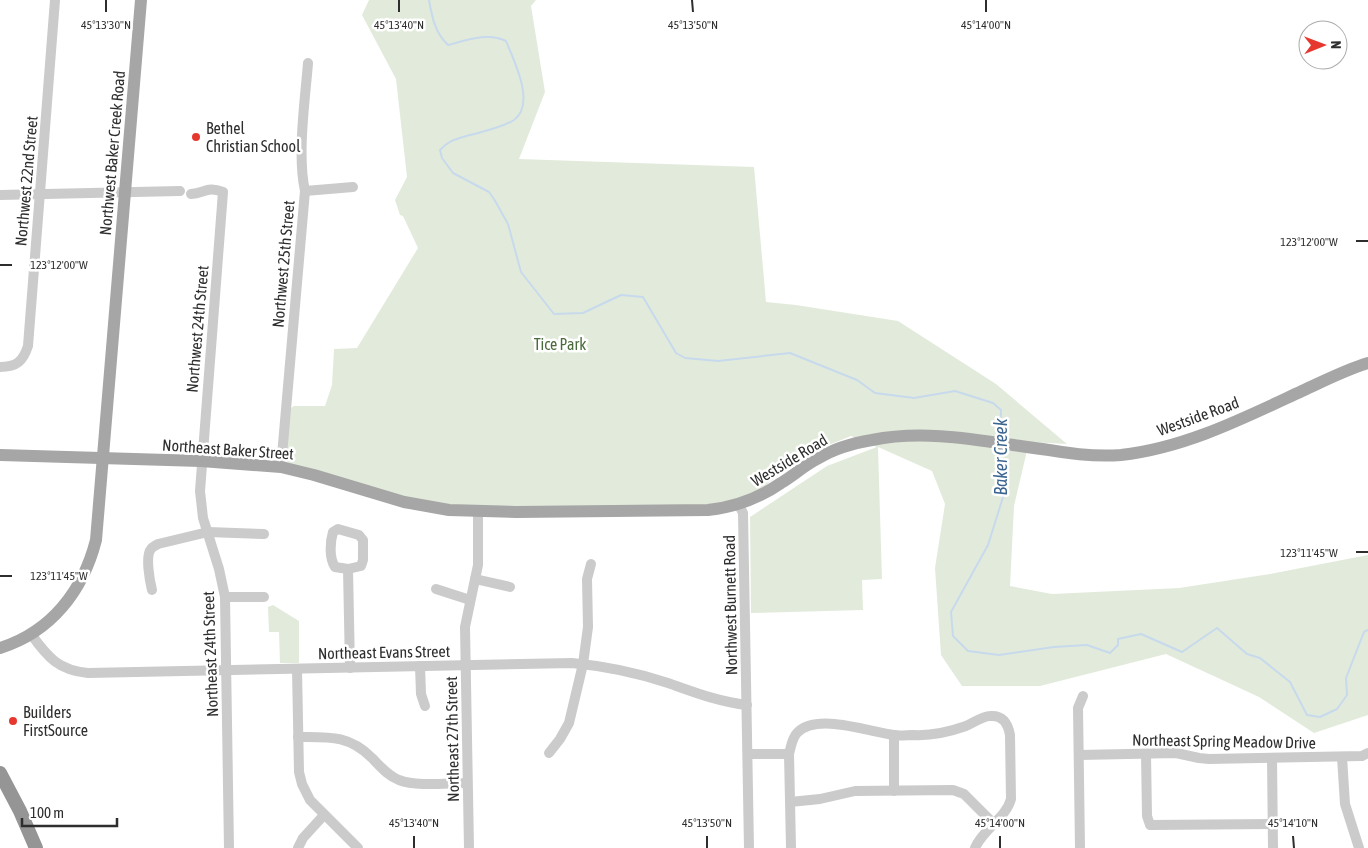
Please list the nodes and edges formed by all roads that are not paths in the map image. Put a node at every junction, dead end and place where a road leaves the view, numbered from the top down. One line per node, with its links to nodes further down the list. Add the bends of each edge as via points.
1 (55, 0): 8 (street, Northwest 22nd Street)
2 (141, 0): 7 (main road, Northwest Baker Creek Road)
3 (308, 63): 6 (street, Northwest 25th Street, via 302,146)
4 (353, 187): 6 (street)
5 (180, 191): 7 (street)
6 (304, 191): 16 (street, Northwest 25th Street)
7 (126, 193): 8 (street); 14 (main road, Northwest Baker Creek Road)
8 (40, 194): 10 (street); 12 (street, Northwest 22nd Street, via 28,346 20,362)
9 (191, 194): 15 (street, Northwest 24th Street, via 208,189 223,192)
10 (0, 195)
11 (1368, 363): 17 (main road, Westside Road, via 1235,422 1147,451 1118,455 1070,453 931,436 873,439 818,458 770,490)
12 (0, 367)
13 (0, 455): 14 (main road, Northeast Baker Street)
14 (103, 459): 15 (main road, Northeast Baker Street); 30 (main road, Northwest Baker Creek Road, via 96,540 86,570 68,602)
15 (201, 461): 16 (main road, Northeast Baker Street); 19 (street, Northeast 24th Street, via 200,504)
16 (282, 467): 18 (main road, Northeast Baker Street, via 416,505)
17 (739, 505): 18 (main road, Westside Road, via 690,510); 39 (street, Northwest Burnett Road, via 743,513)
18 (478, 511): 23 (street, Northeast 27th Street)
19 (208, 532): 20 (street); 26 (street, via 158,544 150,549); 27 (street, Northeast 24th Street)
20 (264, 534)
21 (590, 564): 32 (street)
22 (348, 569): 35 (street)
23 (475, 579): 24 (street); 29 (street, Northeast 27th Street)
24 (510, 587)
25 (436, 589): 29 (street)
26 (152, 590)
27 (224, 597): 28 (street); 37 (street, Northeast 24th Street)
28 (264, 597)
29 (470, 600): 33 (street, Northeast 27th Street, via 465,627)
30 (31, 634): 31 (main road, Northwest Baker Creek Road); 37 (street, Northeast Evans Street, via 51,660 76,671)
31 (0, 648)
32 (583, 664): 33 (street, Northeast Evans Street); 39 (street, Northeast Evans Street, via 632,673 715,700); 44 (street, via 568,723)
33 (465, 665): 34 (street, Northeast Evans Street); 52 (street, Northeast 27th Street)
34 (420, 666): 35 (street, Northeast Evans Street); 40 (street)
35 (350, 668): 36 (street, Northeast Evans Street)
36 (297, 669): 37 (street, Northeast Evans Street); 42 (street)
37 (227, 670): 59 (street, Northeast 24th Street)
38 (1083, 696): 47 (street, via 1078,708)
39 (747, 705): 45 (street, Northwest Burnett Road)
40 (425, 706)
41 (894, 735): 46 (street, via 849,726 814,724 798,732); 53 (street); 56 (street, via 949,731 989,716 1005,721 1010,735 1011,799 1008,809)
42 (298, 737): 52 (street, via 332,737 349,741 359,746 390,775 407,783); 55 (street, via 302,784 310,800)
43 (1368, 753): 49 (street, Northeast Spring Meadow Drive)
44 (549, 754)
45 (748, 754): 46 (street); 63 (street, Northwest Burnett Road)
46 (789, 754): 54 (street)
47 (1079, 754): 48 (street, Northeast Spring Meadow Drive); 66 (street)
48 (1146, 754): 50 (street, Northeast Spring Meadow Drive, via 1176,753 1208,759); 57 (street, via 1150,825)
49 (1342, 757): 50 (street, Northeast Spring Meadow Drive); 68 (street, via 1345,804)
50 (1272, 758): 57 (street)
51 (0, 774): 58 (highway)
52 (468, 783): 62 (street, Northeast 27th Street)
53 (894, 791): 54 (street, via 855,791); 56 (street, via 958,791)
54 (790, 802): 64 (street)
55 (324, 815): 60 (street); 61 (street)
56 (993, 823): 65 (street)
57 (1273, 824): 67 (street)
58 (36, 848)
59 (229, 848)
60 (298, 848)
61 (358, 848)
62 (469, 848)
63 (749, 848)
64 (791, 848)
65 (975, 848)
66 (1080, 848)
67 (1273, 848)
68 (1359, 848)

